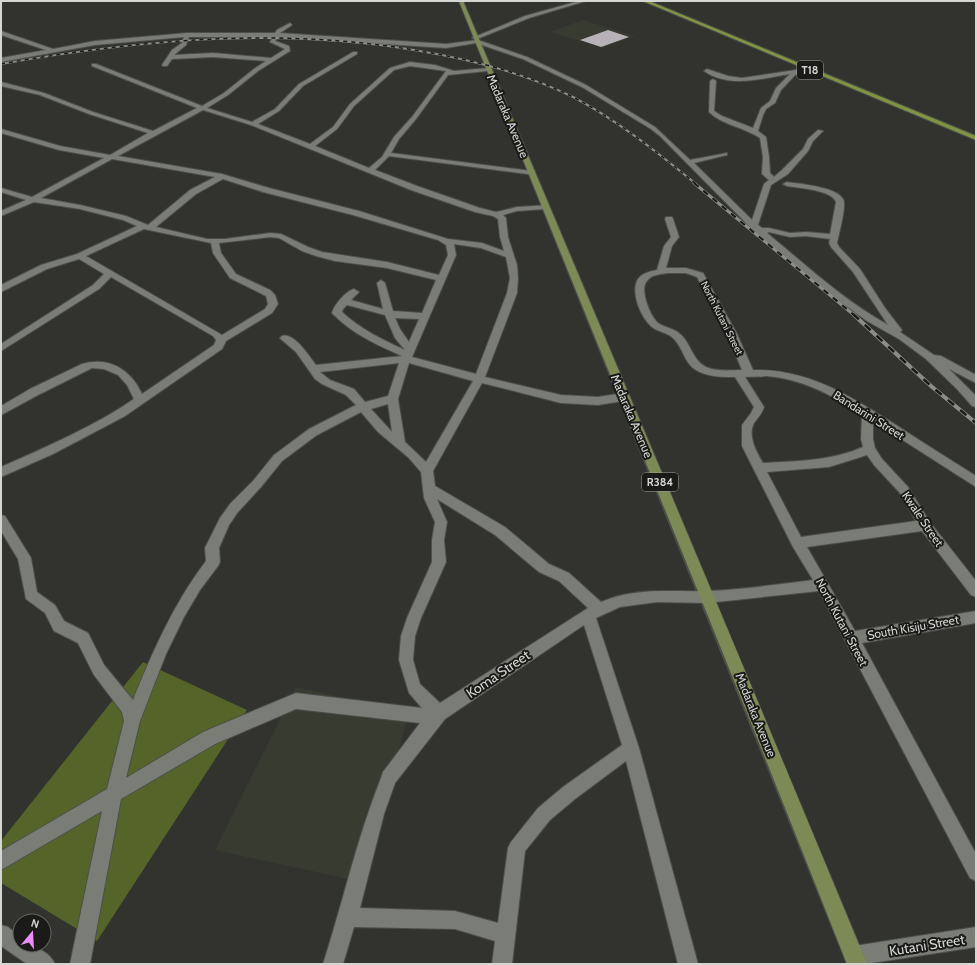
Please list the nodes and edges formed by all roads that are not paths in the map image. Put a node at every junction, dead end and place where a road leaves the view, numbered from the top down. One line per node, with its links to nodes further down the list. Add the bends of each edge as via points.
1 (461, 1): 8 (main road, Madaraka Avenue / R384)
2 (584, 1): 8 (street, via 527,17)
3 (645, 1): 17 (highway, T18)
4 (290, 24): 7 (street, via 280,29)
5 (1, 32): 9 (street)
6 (187, 35): 7 (street); 9 (street, via 95,43); 11 (street, via 186,42 174,51)
7 (276, 35): 8 (street, via 446,46); 13 (street, via 273,42 287,47 288,50)
8 (476, 39): 16 (main road, Madaraka Avenue / R384); 34 (street, via 525,58 584,86 653,128)
9 (52, 50): 12 (street)
10 (355, 53): 24 (street, via 301,85 277,110)
11 (171, 57): 13 (street, via 213,55); 15 (street)
12 (1, 60)
13 (271, 60): 23 (street, via 226,94)
14 (94, 65): 23 (street)
15 (165, 65)
16 (487, 68): 18 (street); 36 (main road, Madaraka Avenue / R384)
17 (807, 68): 20 (street); 29 (highway, T18)
18 (452, 71): 30 (street, via 410,64 392,69 352,105 335,128); 31 (street, via 445,74 418,113 396,138)
19 (707, 71): 20 (street, via 742,80)
20 (796, 71): 26 (street, via 778,89 773,102 762,111)
21 (713, 81): 26 (street, via 713,114)
22 (1, 84): 28 (street, via 42,94)
23 (202, 108): 24 (street); 28 (street)
24 (252, 124): 30 (street)
25 (1, 131): 33 (street, via 59,148)
26 (755, 131): 38 (street, via 763,136 766,174)
27 (820, 131): 38 (street, via 810,140 806,150)
28 (154, 133): 33 (street)
29 (976, 138)
30 (310, 147): 35 (street)
31 (387, 154): 35 (street); 36 (street)
32 (725, 154): 34 (street)
33 (114, 156): 37 (street); 41 (street)
34 (689, 162): 47 (street)
35 (370, 171): 44 (street, via 478,210)
36 (532, 173): 42 (main road, Madaraka Avenue / R384)
37 (222, 176): 46 (street, via 193,192); 49 (street, via 266,190 356,212)
38 (773, 180): 47 (street, via 766,188)
39 (787, 184): 48 (street, via 827,191 838,197 838,220)
40 (1, 190): 41 (street)
41 (32, 199): 43 (street); 46 (street, via 126,218)
42 (546, 207): 44 (street, via 517,209); 73 (main road, Madaraka Avenue / R384)
43 (1, 214)
44 (496, 214): 52 (street, via 502,218 504,238)
45 (669, 219): 53 (street, via 675,237 668,246)
46 (146, 227): 50 (street); 51 (street)
47 (757, 228): 48 (street, via 790,235); 62 (street, via 834,293)
48 (833, 236): 62 (street, via 835,247 856,270 885,316)
49 (447, 241): 52 (street, via 482,246); 55 (street, via 452,247 452,255)
50 (215, 242): 55 (street, via 281,236 319,254 387,265); 64 (street, via 217,253 233,276 266,292 273,304 269,312)
51 (80, 256): 54 (street); 57 (street, via 44,267)
52 (511, 256): 71 (street, via 514,278 512,293)
53 (661, 271): 69 (street, North Kutani Street, via 640,282 642,304 654,324 675,334 697,366); 70 (street, North Kutani Street, via 688,270 700,275 731,332)
54 (109, 274): 64 (street, via 216,334); 65 (street, via 96,287)
55 (442, 279): 61 (street)
56 (381, 283): 60 (street)
57 (1, 289)
58 (354, 292): 59 (street)
59 (344, 301): 60 (street); 66 (street, via 337,313 345,321)
60 (388, 313): 61 (street); 66 (street)
61 (425, 316): 66 (street)
62 (902, 337): 67 (street)
63 (285, 338): 68 (street, via 300,350)
64 (221, 340): 75 (street, via 218,347)
65 (1, 348)
66 (408, 354): 68 (street); 71 (street); 74 (street)
67 (930, 357): 72 (street, via 938,358); 76 (street)
68 (314, 369): 77 (street, via 326,382 350,392)
69 (706, 370): 70 (street, Bandarini Street)
70 (744, 373): 79 (street, Bandarini Street, via 767,373 803,379 842,396); 82 (street, North Kutani Street, via 759,407 748,425 747,439)
71 (479, 379): 73 (street, via 561,399 598,401); 83 (street)
72 (976, 379)
73 (623, 397): 92 (main road, Madaraka Avenue / R384)
74 (393, 399): 77 (street); 80 (street)
75 (140, 401): 78 (street, via 130,381 123,374 96,364 86,366); 84 (street, via 99,426)
76 (976, 403)
77 (362, 407): 80 (street); 97 (street, via 324,425 278,458 234,508 214,541 213,562 195,586 160,651)
78 (1, 411)
79 (867, 413): 81 (street); 85 (street, Bandarini Street)
80 (400, 444): 83 (street)
81 (869, 449): 82 (street, via 843,461 819,465); 88 (street, Kwale Street, via 904,490)
82 (758, 468): 89 (street, North Kutani Street)
83 (427, 471): 86 (street)
84 (1, 472)
85 (976, 482)
86 (429, 488): 93 (street, via 500,531 544,568 564,576); 96 (street, via 441,522 438,540 439,562 414,618 408,636 406,660 414,688)
87 (1, 520): 97 (street, via 24,558 31,595 50,609 59,626 83,638 99,670 129,708)
88 (925, 525): 89 (street); 91 (street, Kwale Street)
89 (798, 543): 90 (street, North Kutani Street)
90 (823, 585): 92 (street, Koma Street); 95 (street, North Kutani Street)
91 (976, 591)
92 (707, 597): 93 (street, Koma Street, via 657,596 618,601); 106 (main road, Madaraka Avenue / R384)
93 (594, 612): 96 (street, Koma Street); 98 (street)
94 (976, 617): 95 (street, South Kisiju Street)
95 (851, 638): 101 (street, North Kutani Street)
96 (437, 715): 99 (street, via 296,702 271,710 209,738); 102 (street, Koma Street, via 389,778 375,814)
97 (132, 721): 99 (street)
98 (631, 748): 104 (street, via 544,814 517,848); 111 (street)
99 (114, 793): 100 (street); 108 (street)
100 (1, 861)
101 (976, 872)
102 (348, 917): 104 (street, via 455,920); 109 (street, Koma Street)
103 (1, 934): 107 (street)
104 (506, 935): 110 (street)
105 (976, 937): 106 (street, Kutani Street)
106 (855, 960)
107 (45, 964)
108 (80, 964)
109 (333, 964)
110 (502, 964)
111 (688, 964)

